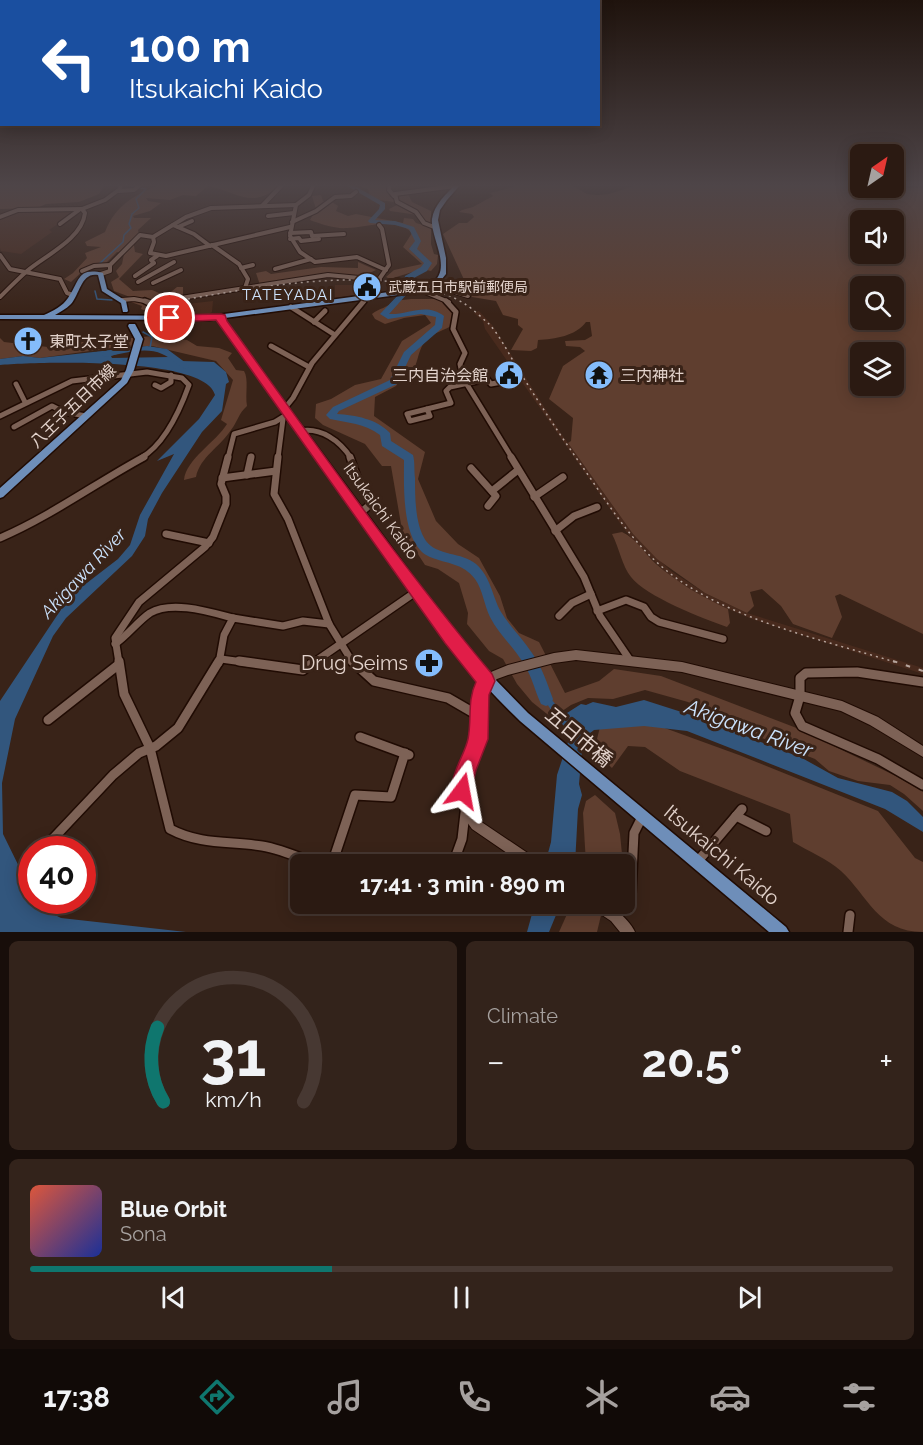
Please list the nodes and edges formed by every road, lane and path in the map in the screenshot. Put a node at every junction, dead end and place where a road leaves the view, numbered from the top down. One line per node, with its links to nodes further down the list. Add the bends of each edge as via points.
1 (79, 227): 26 (street)
2 (173, 227): 10 (street)
3 (179, 227): 12 (street)
4 (282, 227): 12 (street)
5 (291, 227): 9 (street)
6 (380, 227): 24 (street, via 390,263)
7 (434, 227): 32 (main road, via 444,267)
8 (342, 235): 11 (street)
9 (290, 236): 11 (street, via 301,241); 11 (street, via 311,232); 15 (street, via 300,252)
10 (153, 237): 14 (street, via 150,253); 17 (street, via 139,236)
11 (319, 237)
12 (211, 246): 14 (street); 20 (street)
13 (0, 255): 26 (street, via 10,269)
14 (157, 256): 22 (street)
15 (311, 259): 21 (street); 24 (street, via 318,262 360,257)
16 (174, 262): 30 (street)
17 (105, 265): 25 (street); 27 (street, via 110,271)
18 (253, 265): 20 (street)
19 (137, 268): 22 (street)
20 (242, 268): 33 (street, via 248,279)
21 (275, 269)
22 (143, 270): 28 (street)
23 (181, 270): 31 (street)
24 (386, 270): 29 (street)
25 (82, 271)
26 (26, 272): 35 (street, via 60,279 67,293); 38 (street)
27 (103, 273): 35 (main road, via 82,276); 39 (main road, via 103,287 109,295)
28 (135, 276)
29 (380, 280): 33 (street, via 328,275); 36 (street)
30 (138, 282)
31 (153, 283)
32 (433, 285): 34 (main road); 37 (street)
33 (245, 288): 43 (street, via 178,299)
34 (420, 290): 36 (main road); 56 (street, via 449,302 458,312 453,329 465,353 460,364)
35 (73, 295): 46 (main road, via 67,304)
36 (368, 296): 40 (main road); 49 (street)
37 (468, 296)
38 (0, 297)
39 (122, 300): 41 (main road); 43 (street, via 154,304)
40 (291, 307): 45 (main road); 47 (street)
41 (125, 311)
42 (325, 311): 47 (street)
43 (170, 316): 45 (main road); 46 (main road)
44 (0, 317): 46 (main road)
45 (221, 317): 60 (main road, Itsukaichi Kaido)
46 (44, 318)
47 (314, 322): 49 (street)
48 (132, 326): 52 (main road, 八王子五日市線, via 138,343)
49 (334, 335): 51 (street)
50 (271, 346): 51 (street)
51 (309, 367): 60 (street)
52 (129, 373): 53 (street); 58 (street, via 68,383); 62 (main road, 八王子五日市線)
53 (171, 375): 57 (street, via 171,382 161,388); 80 (street, via 188,382 186,394 150,452 47,515)
54 (513, 380): 56 (street, via 491,384 487,379)
55 (16, 384): 58 (street)
56 (466, 384): 59 (street, via 446,389 451,403); 67 (street)
57 (155, 385)
58 (25, 402): 61 (street)
59 (427, 408)
60 (285, 414): 64 (main road, Itsukaichi Kaido); 68 (street); 71 (street, via 234,434)
61 (0, 416)
62 (86, 416): 63 (street, via 52,406); 73 (main road, 八王子五日市線)
63 (14, 427)
64 (300, 431): 77 (main road, Itsukaichi Kaido); 77 (street, via 309,428 321,433 349,454 371,504)
65 (251, 457): 69 (street)
66 (471, 468): 72 (street)
67 (518, 470): 72 (street); 74 (street)
68 (276, 471): 69 (street); 87 (street, via 276,500 288,519)
69 (247, 475): 71 (street)
70 (562, 477): 74 (street)
71 (222, 478): 81 (street, via 226,504)
72 (492, 491): 75 (street, via 496,496)
73 (0, 494)
74 (534, 497): 78 (street)
75 (488, 506)
76 (597, 507): 78 (street, via 576,513)
77 (360, 513): 82 (main road, Itsukaichi Kaido)
78 (555, 531): 83 (street)
79 (166, 534): 81 (street)
80 (0, 538)
81 (209, 543): 90 (street, via 139,602 118,631)
82 (417, 591): 89 (street); 94 (main road, Itsukaichi Kaido)
83 (591, 594): 84 (street); 85 (street, via 572,603)
84 (597, 611): 88 (street, via 626,600 645,607 659,622); 92 (street)
85 (559, 616)
86 (233, 618): 87 (street, via 283,626 303,621); 90 (street, via 161,609 148,615); 91 (street, via 224,635)
87 (329, 624): 89 (street)
88 (723, 639)
89 (341, 643): 91 (street, via 303,670); 97 (street, via 355,666 374,681 448,698)
90 (115, 644): 93 (street)
91 (221, 659): 101 (street, via 178,728)
92 (630, 660): 94 (street, via 576,655 520,667); 96 (street, via 682,667)
93 (118, 665): 99 (street); 101 (street, via 124,694)
94 (486, 681): 97 (street, via 479,695); 98 (main road, Itsukaichi Kaido)
95 (923, 682): 96 (street, via 857,672 806,673 800,678)
96 (800, 696): 102 (street, via 859,713); 103 (street, via 794,718 802,726 878,759)
97 (480, 717): 105 (street, via 478,739 463,782)
98 (524, 717): 104 (main road, 五日市橋)
99 (48, 720)
100 (360, 737): 109 (street, via 407,754 391,797 355,795)
101 (150, 748): 108 (street, via 113,775); 112 (street, via 170,829 196,841 272,848)
102 (923, 752)
103 (923, 785)
104 (609, 788): 106 (main road, Itsukaichi Kaido)
105 (466, 810): 110 (street); 111 (street, via 476,825)
106 (643, 816): 113 (main road, Itsukaichi Kaido); 116 (street, via 634,833 631,894)
107 (766, 831): 113 (street, via 739,812)
108 (55, 836)
109 (335, 854)
110 (457, 854)
111 (519, 854)
112 (290, 855)
113 (697, 862): 118 (main road, Itsukaichi Kaido)
114 (610, 914): 116 (street)
115 (850, 915): 119 (street)
116 (615, 917): 117 (street)
117 (629, 932)
118 (781, 932)
119 (848, 932)

